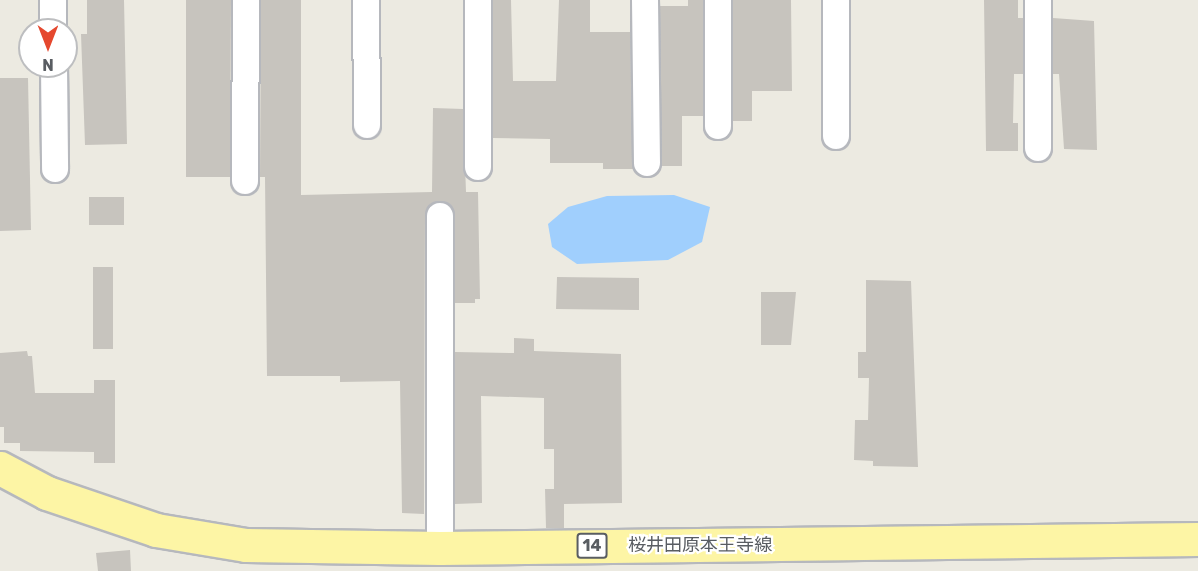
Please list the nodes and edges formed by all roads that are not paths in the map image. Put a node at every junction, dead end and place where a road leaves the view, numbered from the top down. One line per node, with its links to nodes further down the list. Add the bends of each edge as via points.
1 (53, 0): 9 (street)
2 (246, 0): 18 (street)
3 (366, 0): 11 (street)
4 (478, 0): 16 (street)
5 (645, 0): 15 (street)
6 (718, 0): 12 (street)
7 (836, 0): 13 (street)
8 (1038, 0): 14 (street)
9 (53, 18)
10 (54, 78): 17 (street)
11 (367, 125)
12 (718, 126)
13 (837, 136)
14 (1038, 148)
15 (647, 163)
16 (478, 167)
17 (55, 169)
18 (245, 181)
19 (440, 216): 22 (street)
20 (0, 468): 22 (main road, 桜井田原本王寺線 / 14, via 47,494 156,530 246,545)
21 (1198, 539): 22 (main road, 桜井田原本王寺線 / 14)
22 (440, 548)

